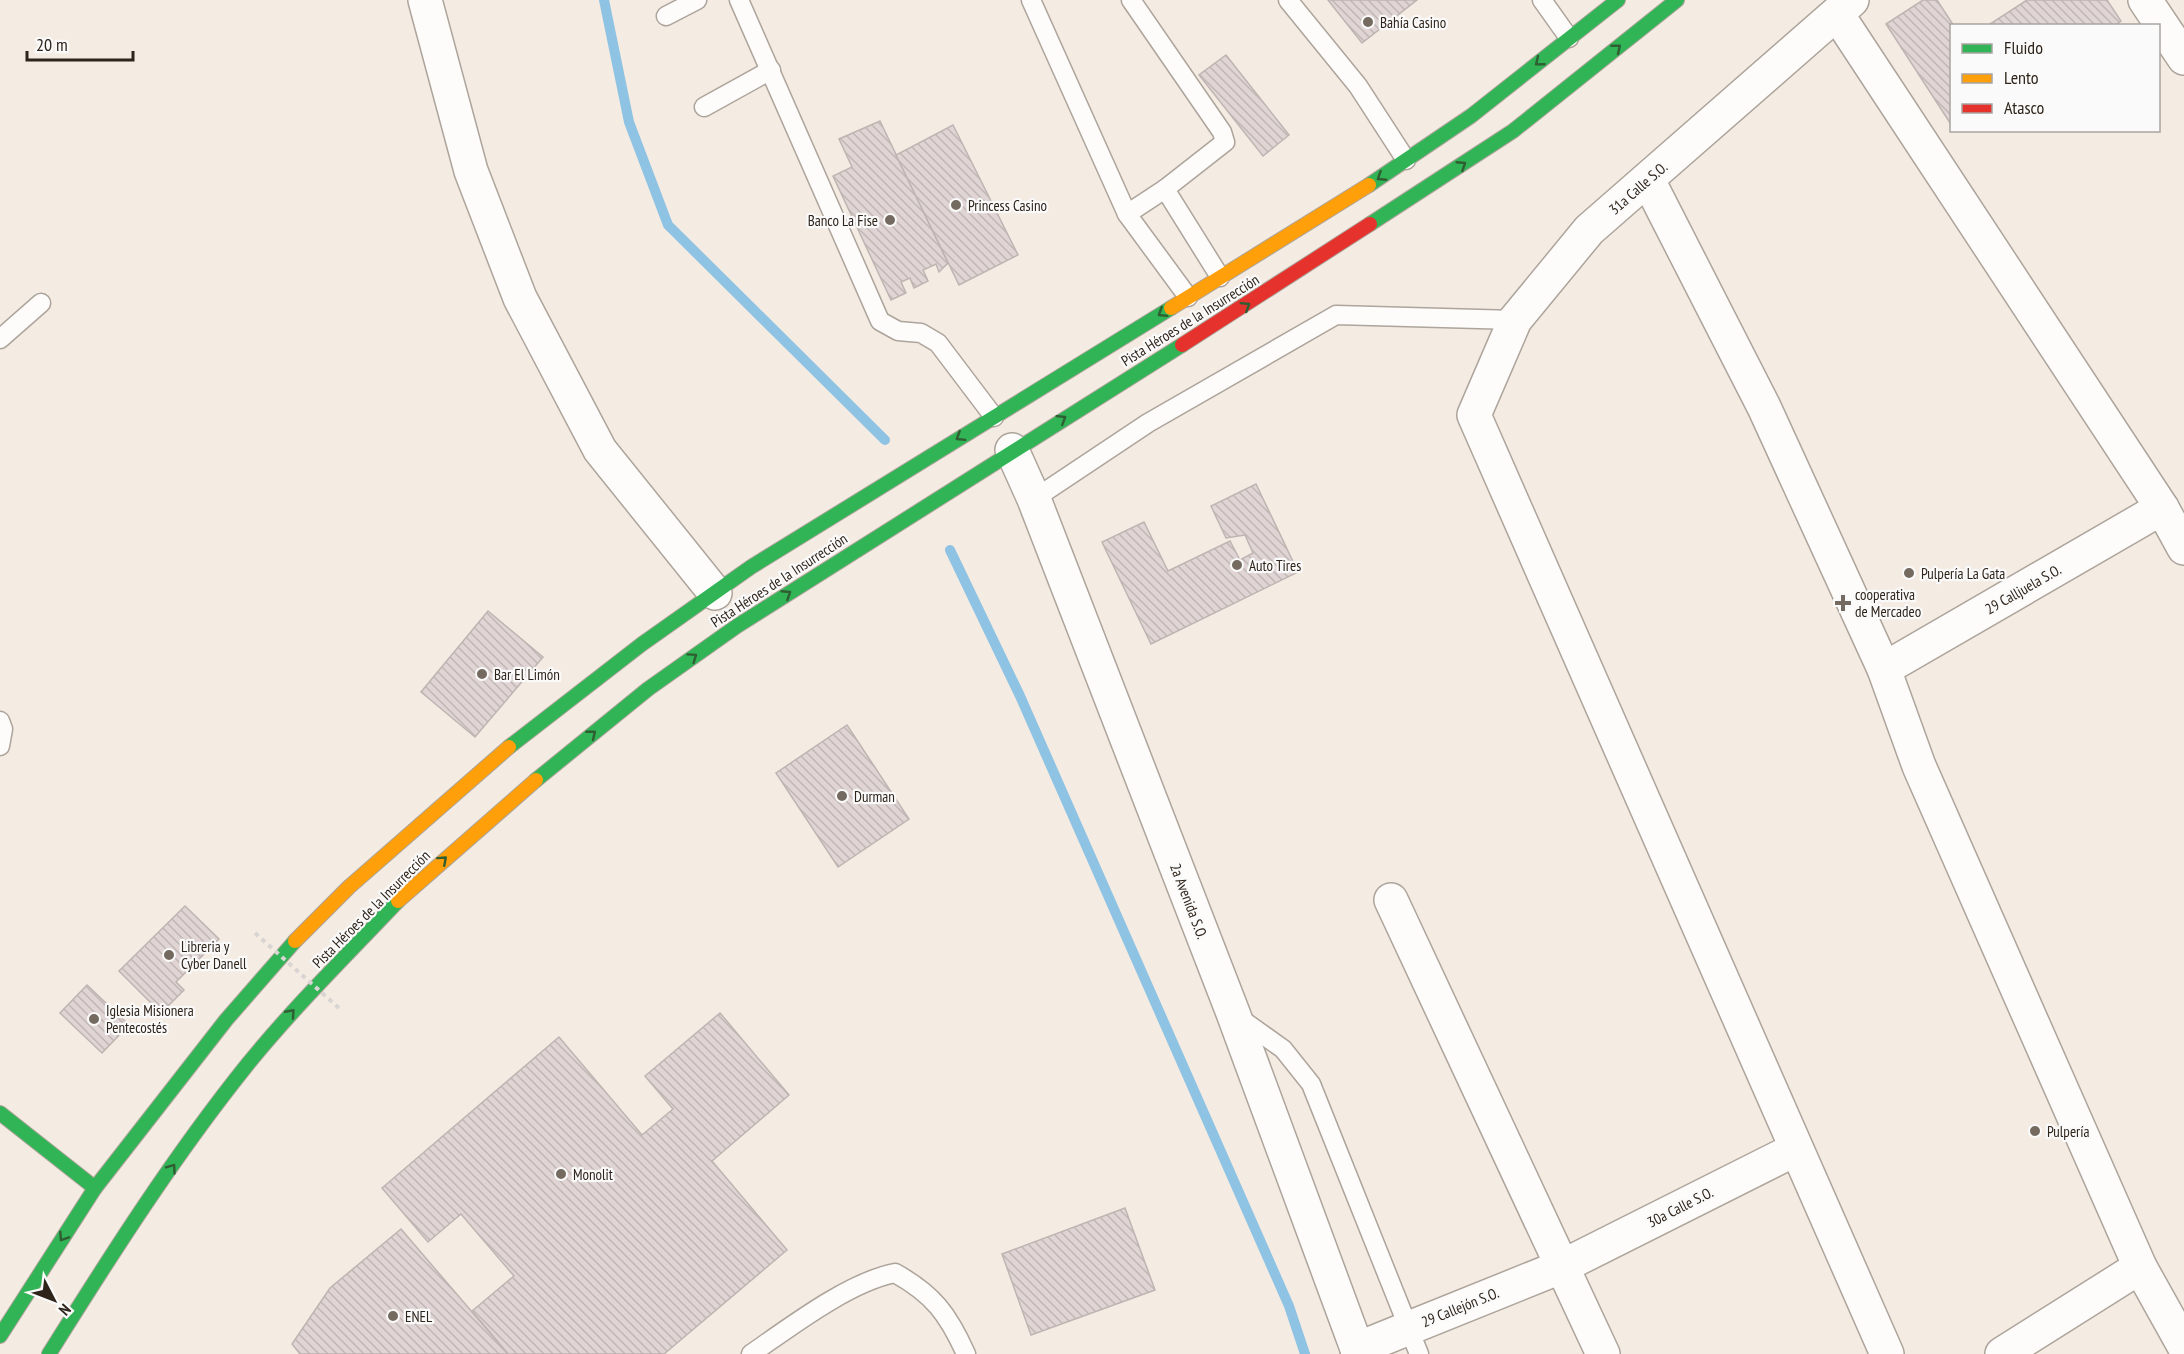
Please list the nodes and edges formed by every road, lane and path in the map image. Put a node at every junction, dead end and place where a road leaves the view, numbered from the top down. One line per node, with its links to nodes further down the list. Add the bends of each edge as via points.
1 (424, 0): 31 (street, via 471,171 520,298 600,450)
2 (697, 0): 12 (lane)
3 (739, 0): 15 (lane)
4 (1030, 0): 20 (lane)
5 (1131, 0): 19 (lane, via 1222,132 1225,142)
6 (1288, 0): 17 (lane, via 1358,86)
7 (1542, 0): 13 (lane)
8 (1618, 0): 13 (main road, Pista Héroes de la Insurrección)
9 (1677, 0): 27 (main road, Pista Héroes de la Insurrección, one-way to 9, via 1257,298 1513,131)
10 (2155, 4): 14 (street)
11 (1844, 7): 18 (street, 31a Calle S.O.); 29 (street)
12 (666, 15)
13 (1569, 38): 17 (main road, Pista Héroes de la Insurrección, one-way to 17, via 1471,116)
14 (2184, 58)
15 (771, 70): 16 (lane); 26 (lane, via 880,321 898,331 921,333 938,343)
16 (704, 107)
17 (1406, 160): 21 (main road, Pista Héroes de la Insurrección, one-way to 21)
18 (1648, 180): 24 (street, 31a Calle S.O., via 1589,230); 32 (street, via 1764,407)
19 (1165, 189): 20 (lane); 21 (lane)
20 (1127, 214): 22 (lane)
21 (1220, 277): 22 (main road, Pista Héroes de la Insurrección)
22 (1188, 297): 26 (main road, Pista Héroes de la Insurrección, one-way to 26)
23 (41, 303): 25 (lane)
24 (1515, 320): 28 (lane, via 1336,315 1148,423); 40 (street, 31a Calle S.O., via 1474,415)
25 (0, 339)
26 (994, 417): 31 (main road, Pista Héroes de la Insurrección, one-way to 31)
27 (1012, 450): 28 (street, 2a Avenida S.O.); 48 (main road, Pista Héroes de la Insurrección, one-way to 27, via 137,1215 246,1067 291,1013 406,893 524,789 648,689 737,626)
28 (1034, 499): 38 (street, 2a Avenida S.O.)
29 (2162, 508): 30 (street); 32 (street, 29 Calljuela S.O.)
30 (2184, 548)
31 (715, 593): 41 (main road, Pista Héroes de la Insurrección, via 508,748 349,887 293,943 226,1020)
32 (1884, 669): 43 (street, via 1919,766)
33 (0, 722): 34 (lane)
34 (0, 746)
35 (1391, 900): 42 (street)
36 (255, 933): 37 (path, bridge)
37 (340, 1009)
38 (1233, 1013): 45 (lane, via 1283,1049 1311,1084); 47 (street, 2a Avenida S.O.)
39 (0, 1113): 41 (main road)
40 (1796, 1149): 42 (street, 30a Calle S.O.); 52 (street)
41 (94, 1188): 44 (main road, Pista Héroes de la Insurrección, one-way to 44)
42 (1563, 1266): 45 (street, 29 Callejón S.O.); 51 (street)
43 (2140, 1267): 46 (street); 53 (street)
44 (0, 1336)
45 (1415, 1341): 47 (street, 29 Callejón S.O.)
46 (2184, 1346)
47 (1358, 1352)
48 (49, 1354)
49 (751, 1354): 50 (lane, via 874,1277 895,1273 921,1287 952,1322)
50 (966, 1354)
51 (1603, 1354)
52 (1887, 1354)
53 (2002, 1354)

